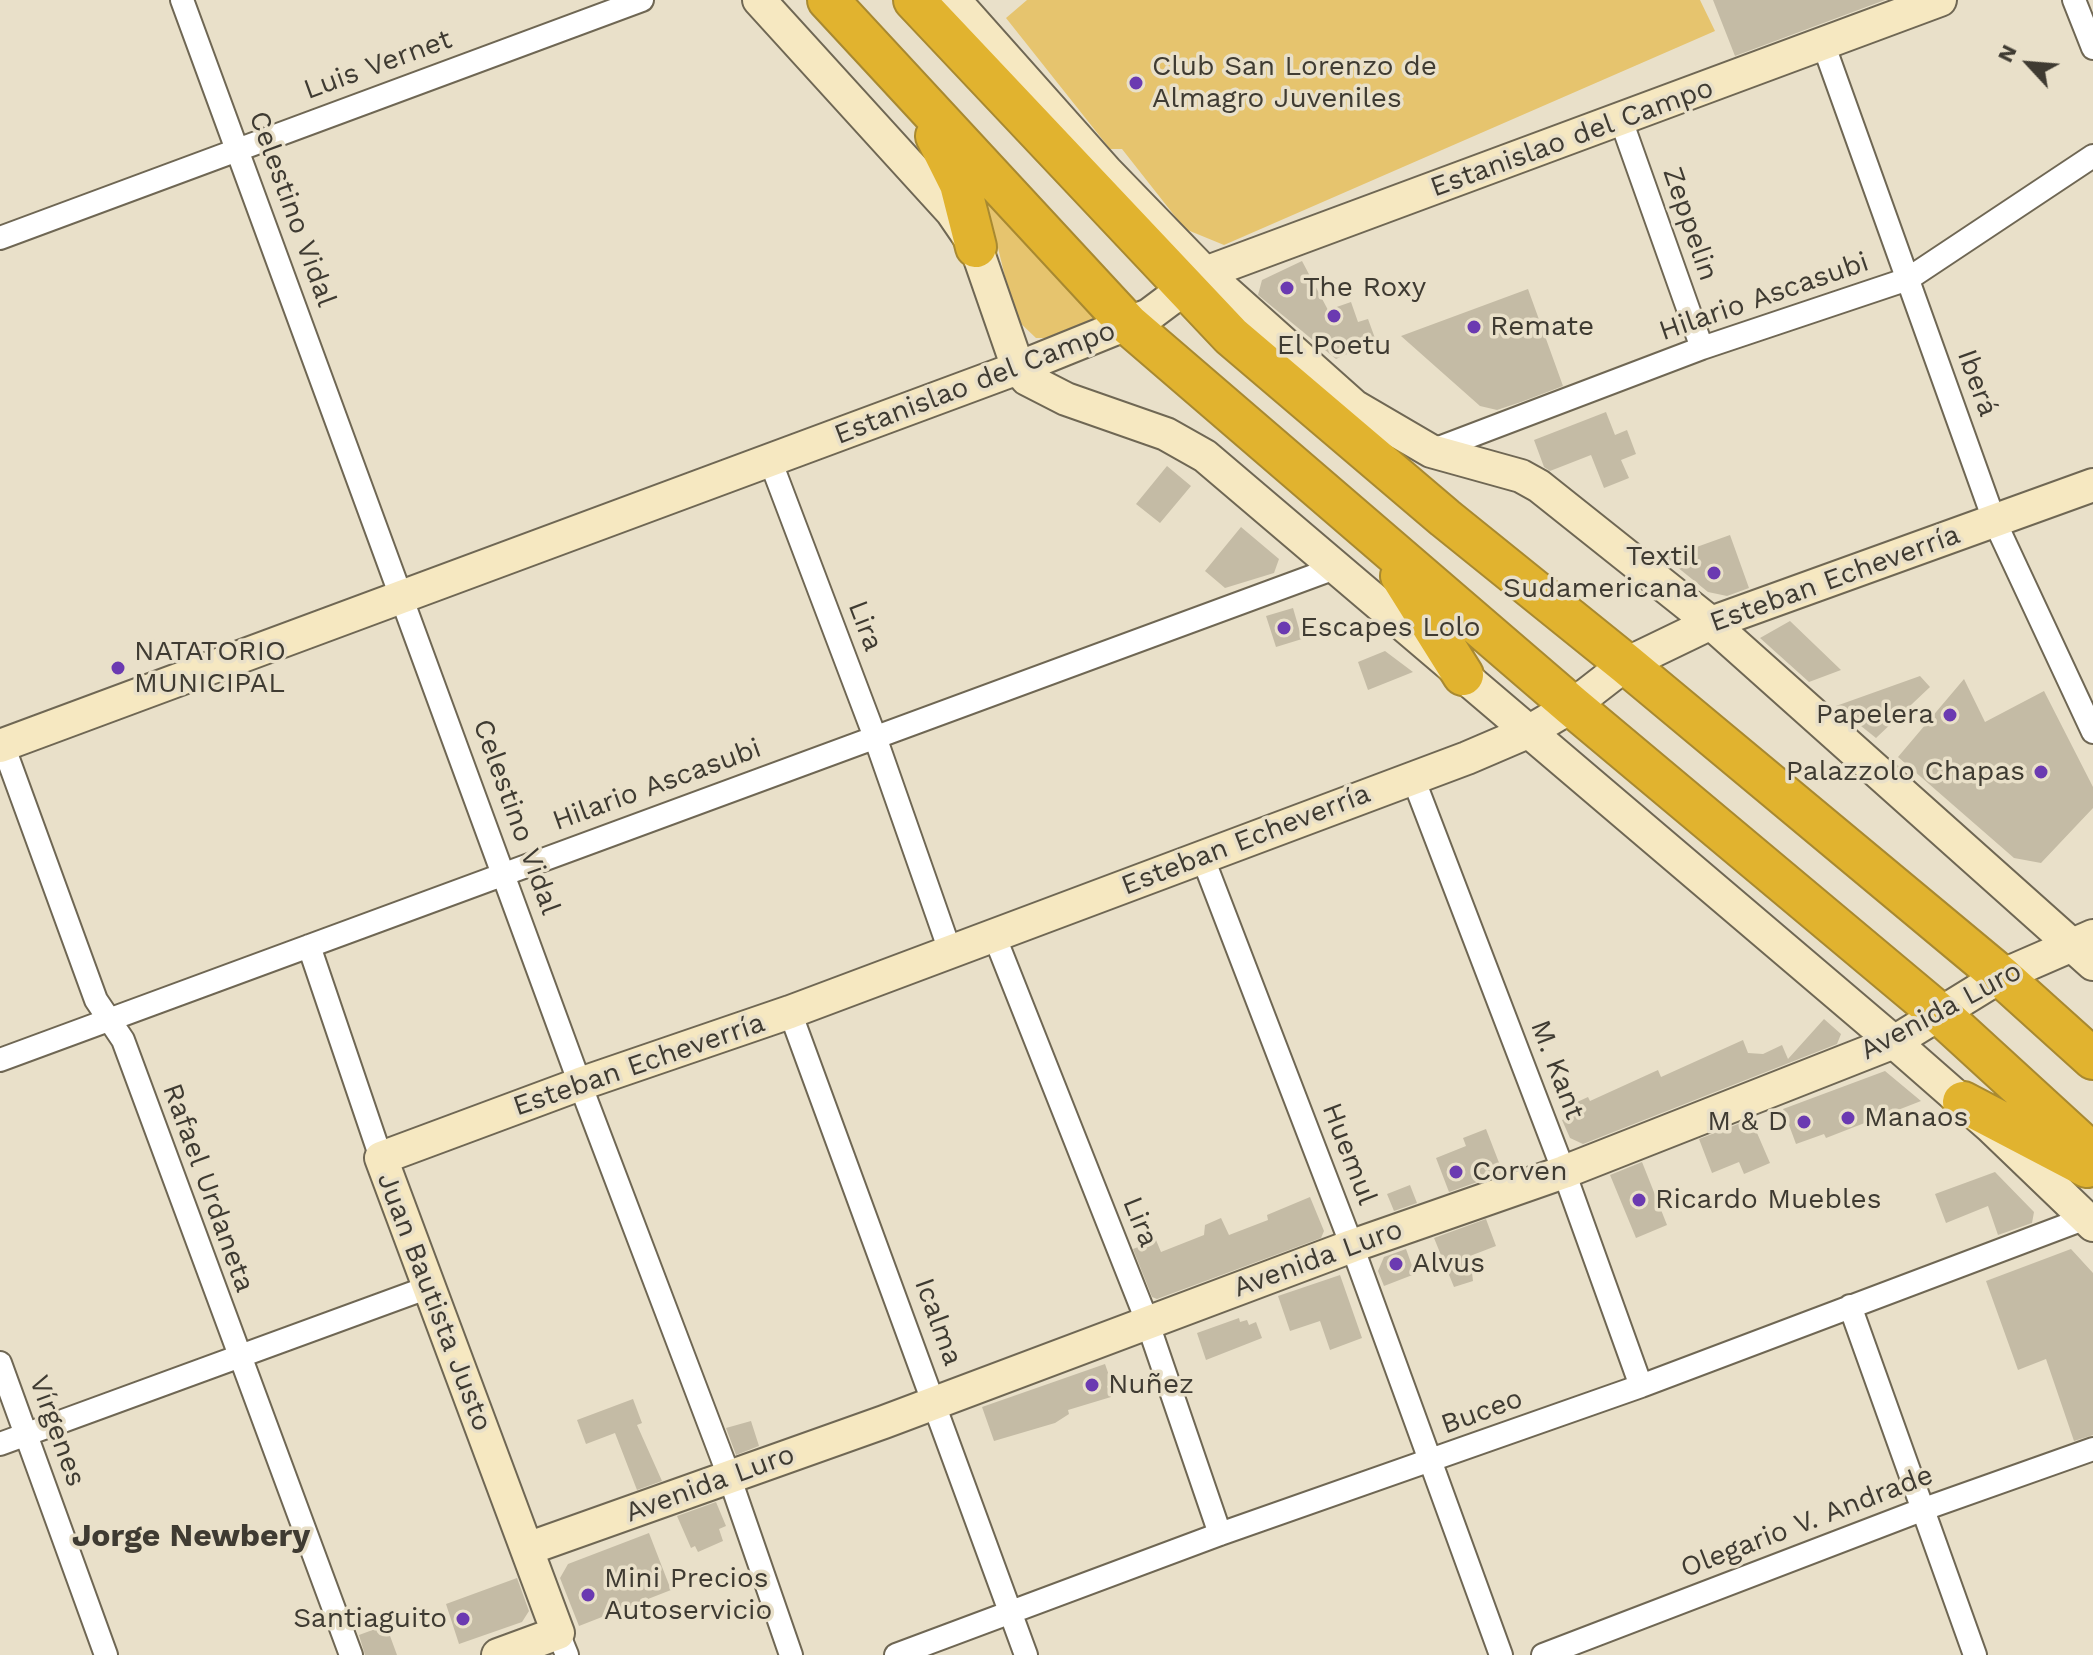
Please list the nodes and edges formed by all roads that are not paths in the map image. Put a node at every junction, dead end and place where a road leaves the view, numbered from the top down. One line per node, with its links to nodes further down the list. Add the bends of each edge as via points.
1 (182, 0): 13 (street, Celestino Vidal)
2 (642, 0): 13 (street, Luis Vernet)
3 (759, 0): 16 (street, via 920,175)
4 (828, 0): 11 (highway)
5 (914, 0): 18 (highway)
6 (954, 0): 18 (street, via 1106,171)
7 (1940, 0): 9 (street, Estanislao del Campo)
8 (2074, 0): 10 (street)
9 (1824, 46): 12 (street, Estanislao del Campo); 17 (street, Iberá)
10 (2093, 48)
11 (873, 49): 16 (highway, via 944,150 960,184); 19 (highway)
12 (1621, 120): 18 (street, Estanislao del Campo); 20 (street, Zeppelin)
13 (237, 148): 15 (street, Luis Vernet); 30 (street, Celestino Vidal)
14 (2093, 156): 17 (street, Hilario Ascasubi)
15 (0, 238)
16 (976, 247): 21 (street)
17 (1908, 279): 20 (street, Hilario Ascasubi); 27 (street, Iberá)
18 (1194, 281): 19 (street, Estanislao del Campo); 22 (street); 26 (highway, via 1231,336)
19 (1129, 325): 21 (street, Estanislao del Campo); 28 (highway)
20 (1702, 348): 23 (street, Hilario Ascasubi)
21 (1018, 368): 24 (street, Estanislao del Campo); 29 (street, via 1038,387 1187,444)
22 (1354, 406): 23 (street); 26 (highway)
23 (1431, 451): 31 (street, via 1539,486)
24 (770, 460): 30 (street, Estanislao del Campo); 37 (street, Lira)
25 (2093, 485): 27 (street, Esteban Echeverría)
26 (1445, 518): 32 (highway)
27 (1994, 520): 31 (street, Esteban Echeverría); 36 (street, Iberá)
28 (1380, 542): 33 (highway); 34 (highway)
29 (1335, 568): 33 (street); 37 (street, Hilario Ascasubi)
30 (403, 594): 38 (street, Estanislao del Campo); 41 (street, Celestino Vidal)
31 (1711, 623): 32 (street, Esteban Echeverría); 44 (street)
32 (1626, 664): 34 (street, Esteban Echeverría); 46 (highway)
33 (1463, 675): 35 (street)
34 (1572, 706): 35 (street, Esteban Echeverría); 48 (highway)
35 (1530, 731): 39 (street, Esteban Echeverría); 50 (street)
36 (2093, 732)
37 (875, 737): 41 (street, Hilario Ascasubi); 45 (street, Lira)
38 (1, 745): 49 (street, Rafael Urdaneta, via 96,1000)
39 (1413, 778): 40 (street, Esteban Echeverría); 58 (street, M. Kant)
40 (1202, 856): 42 (street, Esteban Echeverría); 60 (street, Huemul)
41 (505, 873): 43 (street, Hilario Ascasubi); 53 (street, Celestino Vidal)
42 (994, 935): 45 (street, Esteban Echeverría); 63 (street, Lira)
43 (309, 946): 49 (street, Hilario Ascasubi); 56 (street, Juan Bautista Justo)
44 (2086, 949): 46 (street, Avenida Luro)
45 (950, 951): 47 (street, Esteban Echeverría)
46 (2001, 976): 48 (street, Avenida Luro); 51 (highway)
47 (790, 1012): 53 (street, Esteban Echeverría); 67 (street, Icalma)
48 (1940, 1014): 50 (street, Avenida Luro); 55 (highway)
49 (108, 1019): 52 (street, Hilario Ascasubi); 64 (street, Rafael Urdaneta, via 123,1040)
50 (1894, 1042): 54 (street); 58 (street, Avenida Luro)
51 (2093, 1059)
52 (0, 1060)
53 (580, 1084): 56 (street, Esteban Echeverría); 72 (street, Celestino Vidal)
54 (1963, 1102): 57 (highway); 59 (street)
55 (2093, 1154)
56 (381, 1158): 61 (street, Juan Bautista Justo)
57 (2093, 1170)
58 (1564, 1172): 60 (street, Avenida Luro); 66 (street, M. Kant)
59 (2090, 1222): 62 (street, Buceo)
60 (1352, 1246): 63 (street, Avenida Luro); 71 (street, Huemul)
61 (429, 1287): 64 (street); 75 (street, Juan Bautista Justo)
62 (1850, 1306): 66 (street, Buceo); 73 (street)
63 (1147, 1321): 67 (street, Avenida Luro); 74 (street, Lira)
64 (238, 1356): 68 (street); 79 (street, Rafael Urdaneta)
65 (0, 1363): 68 (street, Vírgenes)
66 (1641, 1386): 71 (street, Buceo)
67 (935, 1401): 72 (street, Avenida Luro); 76 (street, Icalma)
68 (27, 1434): 69 (street); 78 (street, Vírgenes)
69 (0, 1444)
70 (2093, 1449): 73 (street, Olegario V. Andrade)
71 (1431, 1462): 74 (street, Buceo); 84 (street, Huemul)
72 (729, 1476): 75 (street, Avenida Luro); 81 (street, Celestino Vidal)
73 (1924, 1509): 85 (street, Olegario V. Andrade); 86 (street)
74 (1220, 1534): 76 (street, Buceo)
75 (527, 1549): 77 (street, Juan Bautista Justo)
76 (1010, 1613): 82 (street, Buceo); 83 (street, Icalma)
77 (563, 1644): 80 (street)
78 (106, 1655)
79 (351, 1655)
80 (498, 1655)
81 (791, 1655)
82 (896, 1655)
83 (1026, 1655)
84 (1501, 1655)
85 (1543, 1655)
86 (1975, 1655)

